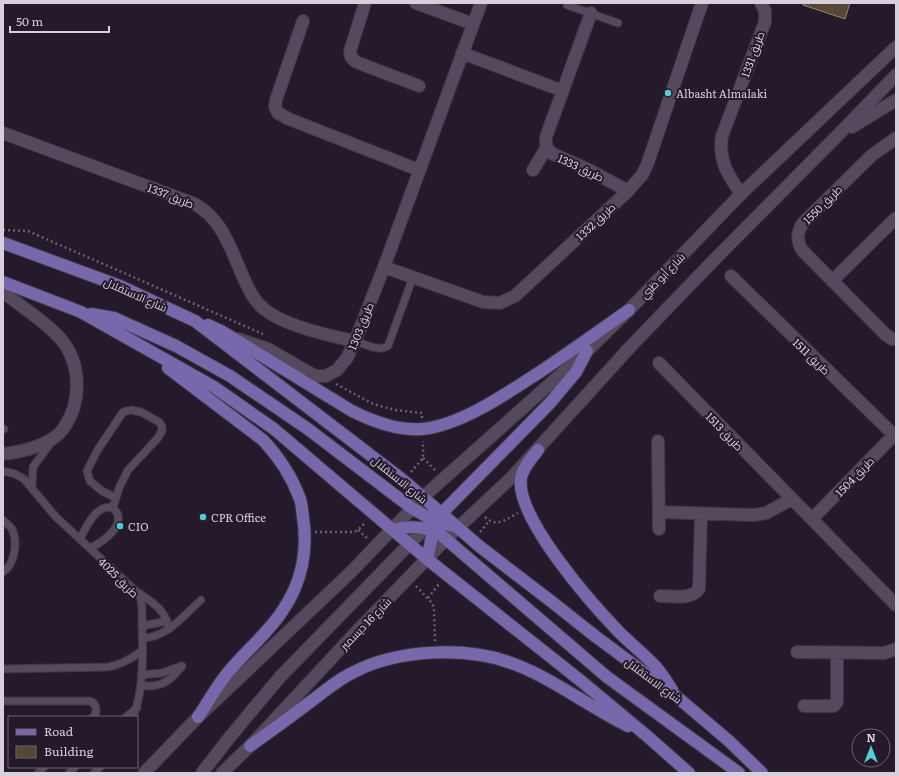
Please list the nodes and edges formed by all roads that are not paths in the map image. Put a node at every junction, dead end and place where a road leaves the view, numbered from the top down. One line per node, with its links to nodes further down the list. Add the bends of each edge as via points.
1 (365, 3): 14 (street, via 350,51 351,57 356,62)
2 (416, 3): 10 (street)
3 (480, 3): 10 (street, طريق 1303)
4 (702, 3): 23 (street, طريق 1332, via 647,165)
5 (761, 3): 24 (street, طريق 1331, via 765,11 764,22 722,136 721,145 725,170)
6 (567, 5): 7 (lane)
7 (591, 13): 9 (lane); 15 (street, طريق 1333)
8 (303, 21): 21 (street, via 276,100 275,107 278,113)
9 (618, 23)
10 (473, 24): 12 (street, طريق 1303)
11 (896, 48): 24 (street, شارع أبو ظبي)
12 (462, 54): 15 (street); 21 (street, طريق 1303)
13 (896, 75): 18 (street)
14 (419, 86)
15 (563, 91): 20 (street, طريق 1333, via 546,137)
16 (896, 100): 18 (street)
17 (3, 133): 39 (street, طريق 1337, via 195,204 209,213 220,226 249,289 264,309 278,318 303,327)
18 (837, 136): 45 (street, via 649,328)
19 (896, 138): 30 (street, طريق 1550, via 867,160 799,229 798,244)
20 (547, 147): 22 (street); 23 (street, طريق 1333, via 553,154)
21 (419, 170): 27 (street, طريق 1303)
22 (533, 170)
23 (628, 191): 29 (street, طريق 1332, via 508,300 496,303 483,302)
24 (741, 194): 33 (street, شارع أبو ظبي)
25 (896, 218): 30 (street)
26 (3, 243): 35 (main road, شارع الاستقلال, via 120,286)
27 (384, 267): 29 (street, طريق 1332); 39 (street, طريق 1303)
28 (731, 276): 42 (street, طريق 1511)
29 (413, 277): 39 (lane, via 388,346 377,349)
30 (832, 280): 37 (street, طريق 1550, via 885,334)
31 (3, 282): 34 (main road)
32 (3, 292): 43 (street, via 53,330 71,355 77,387 76,402 71,417)
33 (629, 310): 36 (main road, via 507,394 452,422 422,429 389,425 352,411); 40 (street, شارع أبو ظبي)
34 (81, 312): 38 (main road); 53 (main road, via 114,318 176,346 230,376 308,429)
35 (195, 322): 36 (main road, via 214,327); 49 (main road, شارع الاستقلال)
36 (231, 337): 39 (street, طريق 1303, via 268,349 310,374 321,377 331,375 342,365)
37 (896, 339)
38 (132, 341): 61 (main road, via 214,387 274,428); 90 (main road, via 263,440 275,453 300,499 305,532 299,578 284,609 229,670)
39 (355, 341)
40 (587, 351): 49 (street, شارع أبو ظبي); 58 (main road, via 576,372 550,403)
41 (659, 363): 51 (street, طريق 1513)
42 (895, 434): 56 (street, طريق 1504)
43 (54, 439): 46 (street, via 38,447); 48 (lane, via 33,467)
44 (658, 441): 54 (street)
45 (538, 450): 59 (street, شارع 16 ديسمبر); 83 (main road, via 524,469 521,479 523,496 535,524 586,595 658,668)
46 (3, 454)
47 (3, 471): 48 (lane, طريق 4025, via 15,474)
48 (32, 487): 62 (lane, طريق 4025, via 56,516)
49 (423, 497): 53 (street); 58 (main road, شارع الاستقلال)
50 (116, 498): 50 (lane, via 90,481 87,470 124,412 141,412 159,422 162,431 128,470); 52 (lane)
51 (792, 499): 55 (street, via 766,513); 56 (street, طريق 1513)
52 (113, 508): 62 (lane, via 104,507 100,510); 65 (lane, via 119,516 117,525 104,540)
53 (413, 509): 58 (main road); 61 (street)
54 (659, 512): 55 (street); 60 (street)
55 (701, 514): 69 (street, via 698,589 690,596)
56 (812, 519): 71 (street, طريق 1513)
57 (3, 520): 67 (lane, via 12,529 16,550 8,569)
58 (433, 522): 59 (main road); 61 (main road); 63 (main road); 64 (street); 66 (main road)
59 (458, 527): 63 (street, شارع 16 ديسمبر); 83 (main road, شارع الاستقلال, via 479,546)
60 (659, 529)
61 (393, 530): 64 (main road); 90 (street)
62 (80, 539): 65 (lane, طريق 4025)
63 (446, 539): 66 (street, شارع 16 ديسمبر); 97 (main road, via 607,676)
64 (409, 543): 66 (main road); 94 (street, via 280,677)
65 (90, 548): 68 (lane, طريق 4025)
66 (427, 559): 91 (main road); 92 (street, شارع 16 ديسمبر)
67 (3, 572)
68 (137, 592): 72 (lane, via 160,609); 73 (lane, طريق 4025, via 141,599)
69 (660, 596)
70 (201, 600): 74 (lane)
71 (896, 606)
72 (167, 621): 73 (lane); 74 (lane)
73 (142, 626): 75 (lane, طريق 4025)
74 (169, 630): 75 (lane, via 156,636)
75 (142, 638): 77 (lane, طريق 4025)
76 (896, 649): 79 (street, via 884,653)
77 (142, 651): 80 (lane, via 116,666); 81 (lane, طريق 4025)
78 (797, 652): 79 (street)
79 (837, 652): 85 (street, via 837,702 834,706)
80 (3, 669)
81 (141, 675): 82 (lane, طريق 4025); 82 (lane, via 162,673 182,666 165,683 158,686)
82 (142, 686): 86 (lane, طريق 4025)
83 (677, 697): 98 (main road, شارع الاستقلال)
84 (3, 701): 87 (lane, via 90,701 96,706)
85 (804, 706)
86 (137, 708): 88 (lane); 89 (lane, طريق 4025)
87 (94, 716)
88 (127, 716)
89 (134, 716)
90 (198, 717): 93 (street)
91 (647, 736): 92 (main road, via 513,663 491,656 455,652 419,654 384,660 354,672); 96 (main road)
92 (250, 746): 95 (street, شارع 16 ديسمبر)
93 (144, 773)
94 (202, 773)
95 (222, 773)
96 (689, 773)
97 (739, 773)
98 (762, 773)

